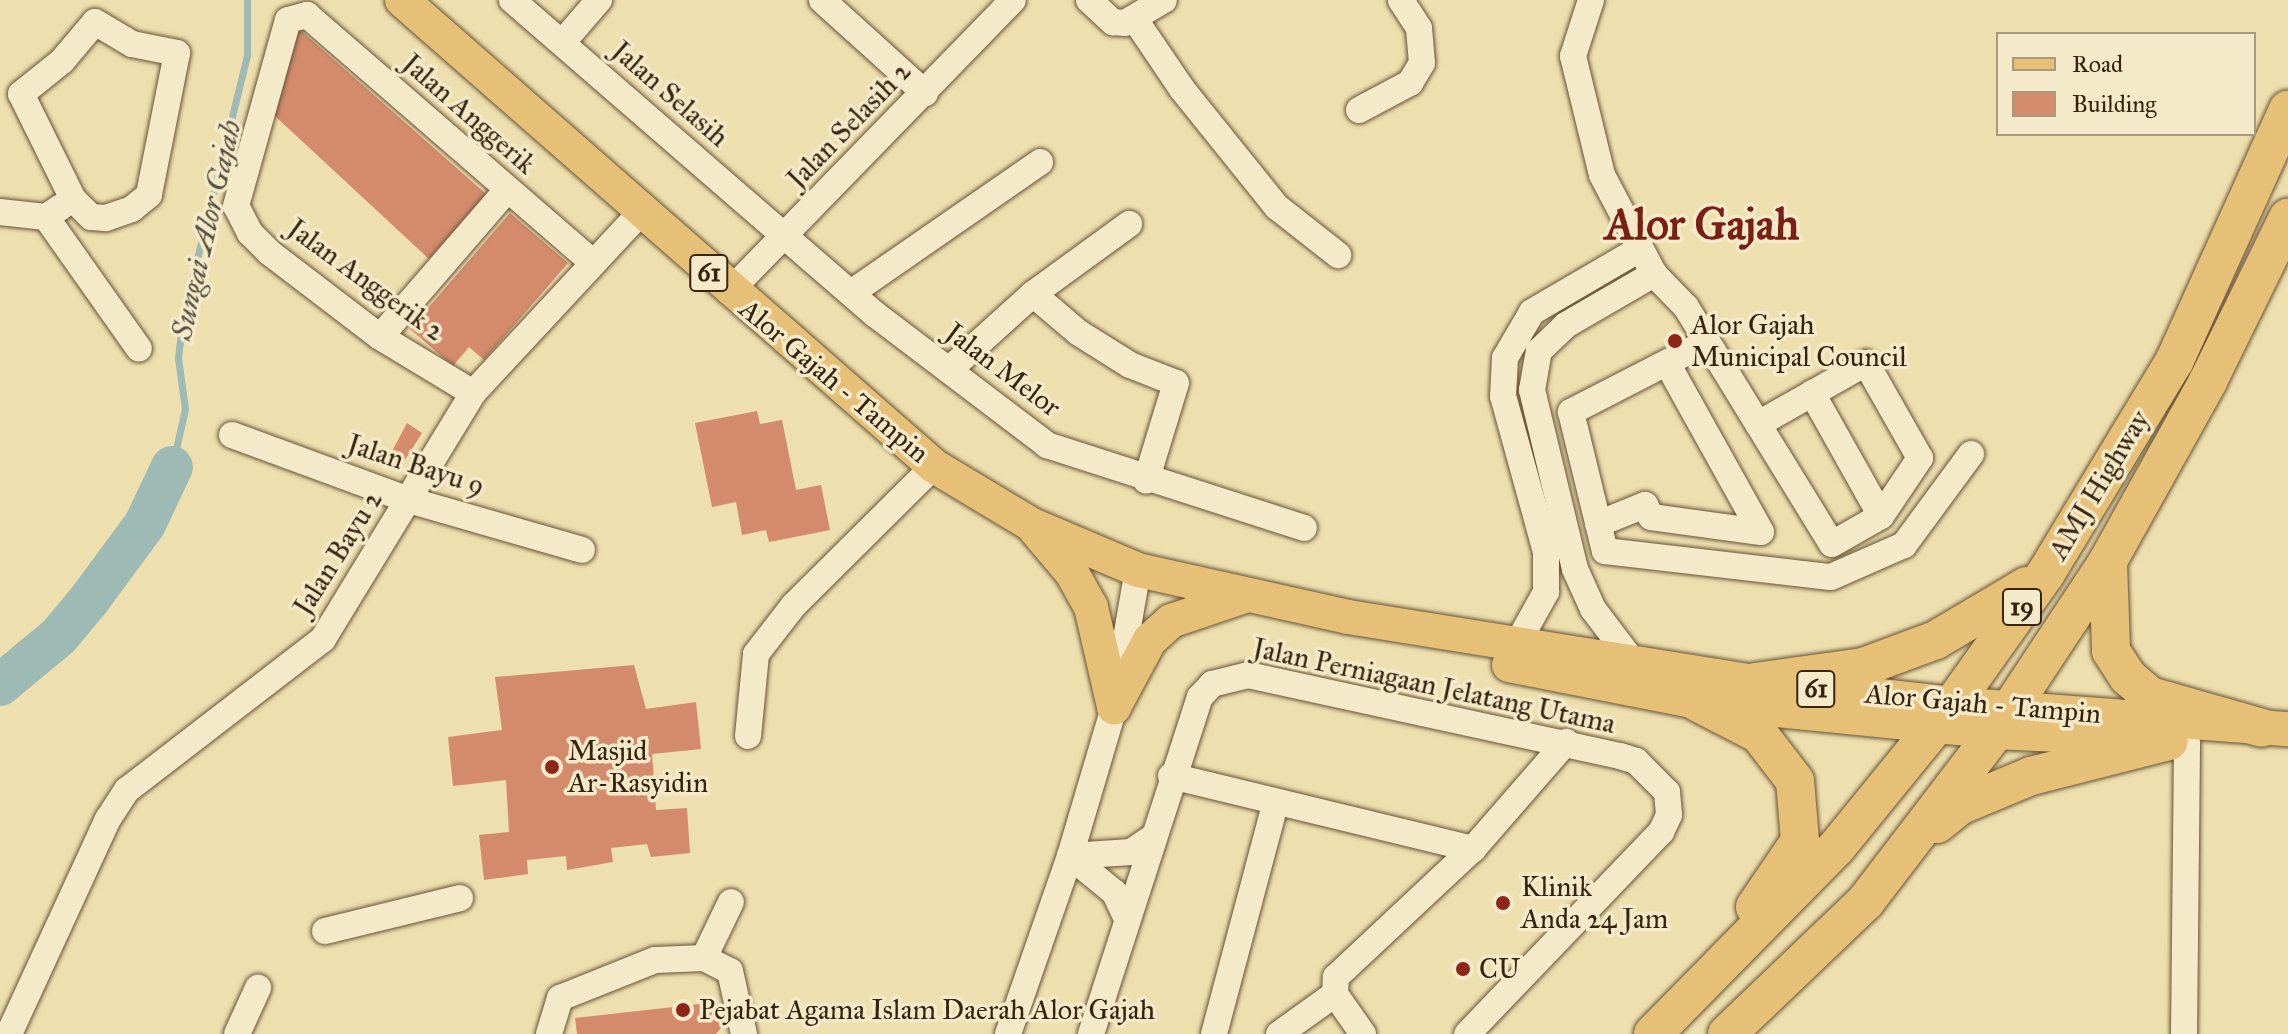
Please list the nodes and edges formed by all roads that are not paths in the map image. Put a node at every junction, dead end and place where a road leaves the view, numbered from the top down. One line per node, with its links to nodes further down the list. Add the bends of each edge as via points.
1 (402, 0): 21 (main road, Alor Gajah - Tampin / 61)
2 (512, 0): 11 (street, Jalan Selasih)
3 (599, 0): 11 (street)
4 (822, 0): 12 (street)
5 (1013, 0): 12 (street, Jalan Selasih 2)
6 (1089, 0): 10 (street, via 1113,22)
7 (1164, 0): 10 (street)
8 (1401, 0): 15 (street, via 1419,28 1422,63 1410,83)
9 (1591, 0): 26 (street, via 1573,56 1602,175)
10 (1136, 21): 27 (street, via 1182,89 1277,207)
11 (562, 43): 25 (street, Jalan Selasih)
12 (925, 93): 25 (street, Jalan Selasih 2)
13 (11, 100): 18 (street); 18 (street, via 62,61 95,22 132,44 177,53 149,195 132,209 106,218 91,217)
14 (2288, 109): 55 (highway, AMJ Highway / 19, via 2174,362)
15 (1359, 110)
16 (1040, 162): 31 (street)
17 (507, 190): 19 (street, Jalan Anggerik, via 307,15 288,20); 28 (street, Jalan Anggerik); 33 (street)
18 (73, 199): 22 (street)
19 (236, 206): 33 (street, Jalan Anggerik 2, via 250,233 269,252)
20 (0, 212): 22 (street)
21 (641, 212): 28 (street, Jalan Bayu 2); 30 (main road, Alor Gajah - Tampin / 61)
22 (46, 217): 35 (street)
23 (2288, 218): 53 (highway, AMJ Highway / 19, via 2208,381)
24 (1129, 224): 32 (street)
25 (786, 236): 30 (street, Jalan Selasih 2); 31 (street, Jalan Melor)
26 (1640, 249): 29 (street); 37 (street, via 1532,312)
27 (1338, 255)
28 (591, 261): 40 (street, Jalan Bayu 2)
29 (1654, 274): 34 (street, via 1686,307); 36 (street, via 1566,325)
30 (729, 292): 45 (main road, Alor Gajah - Tampin / 61)
31 (851, 293): 39 (street, Jalan Melor)
32 (1033, 294): 39 (street); 46 (street, via 1079,333 1130,365 1176,383)
33 (380, 337): 40 (street, Jalan Anggerik 2)
34 (1707, 342): 38 (street); 42 (street)
35 (139, 349)
36 (1539, 351): 37 (street); 59 (street, via 1532,390 1575,569 1593,609)
37 (1505, 358): 58 (street, via 1503,396 1546,552 1546,592)
38 (1667, 363): 49 (street, via 1571,412); 49 (street, via 1761,532 1651,517 1645,505)
39 (950, 369): 46 (street, Jalan Melor, via 1047,445)
40 (473, 393): 47 (street, Jalan Bayu 2, via 438,442)
41 (1812, 393): 42 (street); 48 (street); 48 (street, via 1866,363 1920,458)
42 (1758, 424): 48 (street, via 1832,544)
43 (232, 435): 47 (street, Jalan Bayu 9)
44 (1971, 454): 49 (street, via 1904,545 1831,577 1605,551)
45 (934, 466): 50 (main road, Alor Gajah - Tampin / 61); 65 (street, via 794,605 756,654)
46 (1146, 481): 51 (street, Jalan Melor)
47 (409, 500): 52 (street, Jalan Bayu 9); 83 (street, Jalan Bayu 2, via 323,639 127,790 108,819)
48 (1881, 516)
49 (1598, 524)
50 (1032, 525): 54 (main road, Alor Gajah - Tampin / 61); 62 (main road, via 1072,573 1091,607)
51 (1304, 528)
52 (582, 550)
53 (2108, 561): 64 (highway, AMJ Highway / 19); 66 (highway, via 2111,651 2128,677 2150,696)
54 (1138, 570): 56 (main road, Alor Gajah - Tampin / 61); 62 (street)
55 (2046, 573): 60 (highway, via 1936,640 1863,667); 63 (highway, AMJ Highway / 19)
56 (1249, 595): 57 (main road, Alor Gajah - Tampin / 61); 62 (main road, via 1171,621 1150,640)
57 (1348, 617): 58 (main road, Alor Gajah - Tampin / 61); 61 (main road, Alor Gajah - Tampin / 61, via 1483,660)
58 (1517, 644): 59 (main road, Alor Gajah - Tampin / 61)
59 (1634, 663): 60 (main road, Alor Gajah - Tampin / 61)
60 (1755, 682): 63 (main road, Alor Gajah - Tampin / 61)
61 (1697, 702): 63 (main road, Alor Gajah - Tampin / 61); 81 (highway, via 1759,734 1795,781 1800,841)
62 (1114, 707): 74 (street)
63 (1944, 715): 64 (main road, Alor Gajah - Tampin / 61); 81 (highway, AMJ Highway / 19, via 1836,848)
64 (2002, 719): 66 (main road, Alor Gajah - Tampin / 61); 67 (main road, Alor Gajah - Tampin / 61); 72 (highway, AMJ Highway / 19)
65 (748, 736)
66 (2279, 736): 67 (main road, 61)
67 (2178, 741): 72 (highway, via 2031,776 1959,806); 95 (street)
68 (1566, 742): 69 (street, Jalan Perniagaan Jelatang Utama, via 1248,675 1212,684 1200,697); 73 (street); 92 (street, Jalan Perniagaan Jelatang Utama, via 1636,761 1667,792 1669,815 1661,832)
69 (1171, 776): 70 (street); 71 (street, Jalan Perniagaan Jelatang Utama)
70 (1275, 804): 73 (street); 89 (street)
71 (1152, 838): 74 (street, via 1131,852); 77 (street, Jalan Perniagaan Jelatang Utama)
72 (1909, 847): 94 (highway, AMJ Highway / 19, via 1866,901)
73 (1473, 849): 82 (street, via 1336,977)
74 (1070, 856): 77 (street, via 1115,893); 87 (street)
75 (460, 898): 78 (street)
76 (731, 902): 79 (street)
77 (1127, 919): 88 (street, Jalan Perniagaan Jelatang Utama)
78 (325, 931)
79 (704, 958): 85 (street, via 655,960 560,998); 86 (street, via 730,971)
80 (258, 988): 84 (street)
81 (1698, 992): 93 (highway, AMJ Highway / 19)
82 (1335, 994): 90 (street); 91 (street)
83 (9, 1034)
84 (237, 1034)
85 (549, 1034)
86 (744, 1034)
87 (1008, 1034)
88 (1091, 1034)
89 (1214, 1034)
90 (1279, 1034)
91 (1363, 1034)
92 (1467, 1034)
93 (1653, 1034)
94 (1727, 1034)
95 (2184, 1034)

